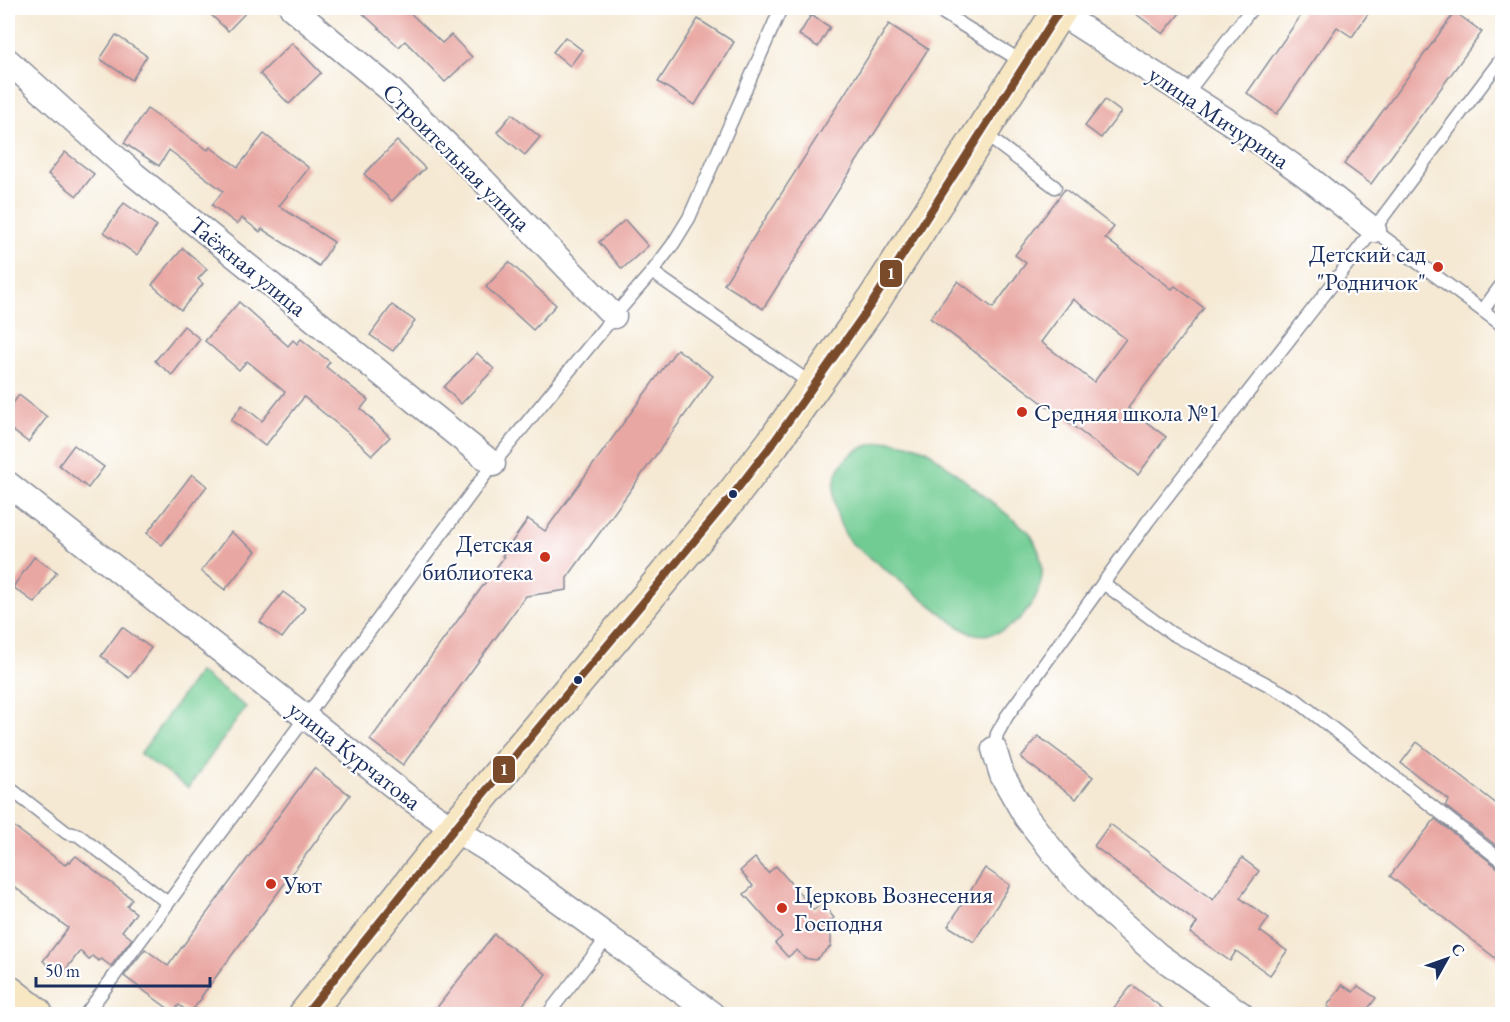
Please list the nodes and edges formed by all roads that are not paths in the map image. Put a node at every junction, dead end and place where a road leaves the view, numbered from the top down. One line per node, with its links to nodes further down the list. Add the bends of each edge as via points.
1 (292, 8): 16 (street, Строительная улица, via 392,91)
2 (781, 8): 13 (lane, via 689,218)
3 (935, 8): 8 (lane)
4 (1252, 8): 9 (lane)
5 (1059, 10): 8 (main road); 9 (street, улица Мичурина)
6 (1503, 58): 12 (lane)
7 (8, 61): 19 (street, Таёжная улица, via 135,175)
8 (1025, 63): 10 (main road)
9 (1186, 94): 12 (street, улица Мичурина, via 1304,174)
10 (982, 132): 11 (lane); 18 (main road)
11 (1055, 187)
12 (1374, 230): 15 (lane); 21 (lane)
13 (652, 272): 16 (lane); 18 (lane)
14 (1503, 284): 15 (lane)
15 (1483, 310): 17 (lane)
16 (614, 316): 19 (lane)
17 (1503, 325)
18 (814, 386): 25 (main road, via 731,498)
19 (493, 464): 22 (lane)
20 (8, 484): 22 (street, улица Курчатова)
21 (1103, 583): 23 (lane, via 1007,716); 26 (lane, via 1171,633 1295,699)
22 (305, 717): 25 (street, улица Курчатова); 27 (lane)
23 (994, 749): 30 (street, via 1002,775 1026,817 1070,872 1158,955)
24 (8, 787): 27 (lane)
25 (454, 829): 28 (street, улица Курчатова); 33 (main road)
26 (1503, 861)
27 (168, 903): 32 (lane)
28 (608, 937): 34 (lane); 35 (street, улица Курчатова)
29 (8, 993): 31 (main road)
30 (1231, 1012)
31 (36, 1014)
32 (86, 1014)
33 (306, 1014)
34 (548, 1014)
35 (712, 1014)

